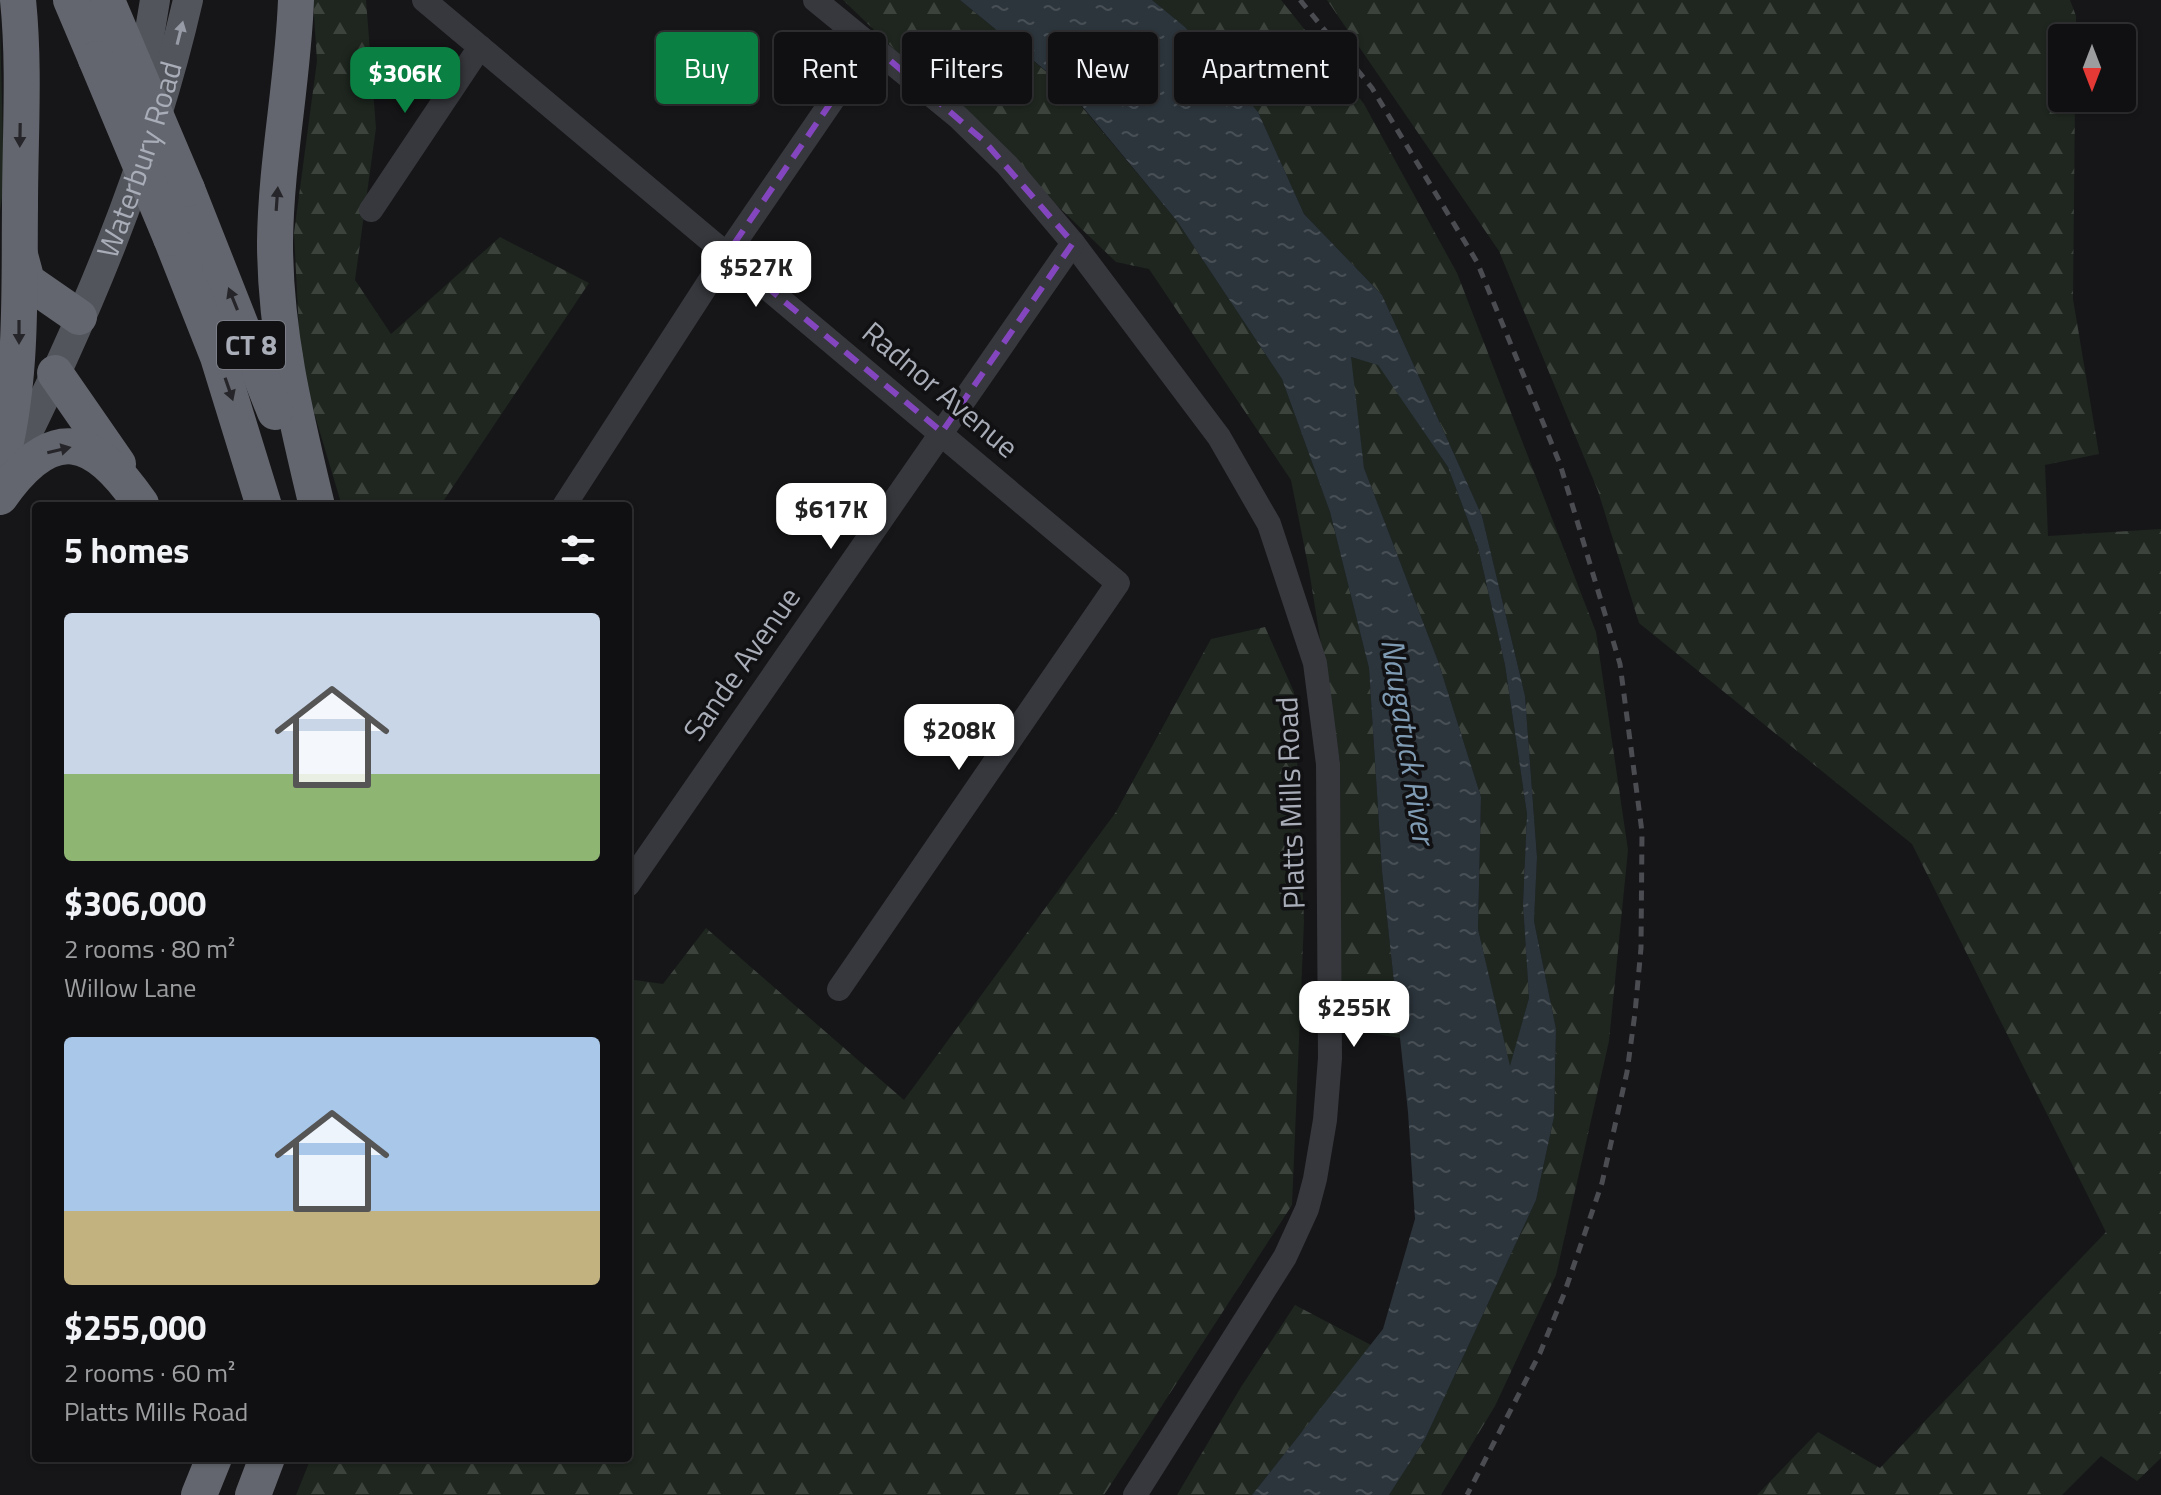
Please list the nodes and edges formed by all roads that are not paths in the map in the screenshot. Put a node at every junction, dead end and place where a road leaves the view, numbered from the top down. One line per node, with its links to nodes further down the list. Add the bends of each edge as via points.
1 (18, 0): 15 (highway, one-way to 15)
2 (71, 0): 25 (highway, CT 8, one-way to 25, bridge, via 218,357)
3 (155, 0): 17 (main road, Waterbury Road, via 132,127)
4 (188, 0): 17 (main road, Waterbury Road, one-way to 4, via 132,194)
5 (296, 0): 27 (highway, one-way to 5, via 285,368 276,274 278,179)
6 (424, 0): 10 (street, Radnor Avenue)
7 (815, 0): 9 (street, Platts Mills Road)
8 (108, 1): 26 (highway, CT 8, one-way to 8, bridge, via 251,344)
9 (856, 32)
10 (480, 47): 13 (street); 16 (street, Radnor Avenue)
11 (886, 57): 14 (street, Platts Mills Road, via 984,141)
12 (830, 104): 16 (street)
13 (371, 210)
14 (1073, 243): 19 (street, Sande Avenue); 35 (street, Platts Mills Road, via 1219,437 1269,524 1315,663 1328,764 1330,1058 1321,1151 1307,1209 1285,1257)
15 (19, 254): 17 (highway, via 27,281); 20 (highway, one-way to 20, via 17,374)
16 (727, 254): 19 (street, Radnor Avenue); 28 (street)
17 (79, 317): 18 (main road, Waterbury Road)
18 (55, 373): 21 (main road, Waterbury Road); 23 (highway)
19 (942, 432): 29 (street, Sande Avenue); 30 (street, Radnor Avenue, via 1118,583)
20 (0, 467)
21 (0, 488)
22 (0, 497): 24 (highway, one-way to 24, via 24,467 71,447 86,448 111,464)
23 (139, 502)
24 (139, 502)
25 (263, 502)
26 (301, 502)
27 (316, 502)
28 (567, 502)
29 (632, 879)
30 (839, 989)
31 (212, 1462): 33 (highway)
32 (265, 1462): 34 (highway)
33 (199, 1495)
34 (253, 1495)
35 (1135, 1495)

